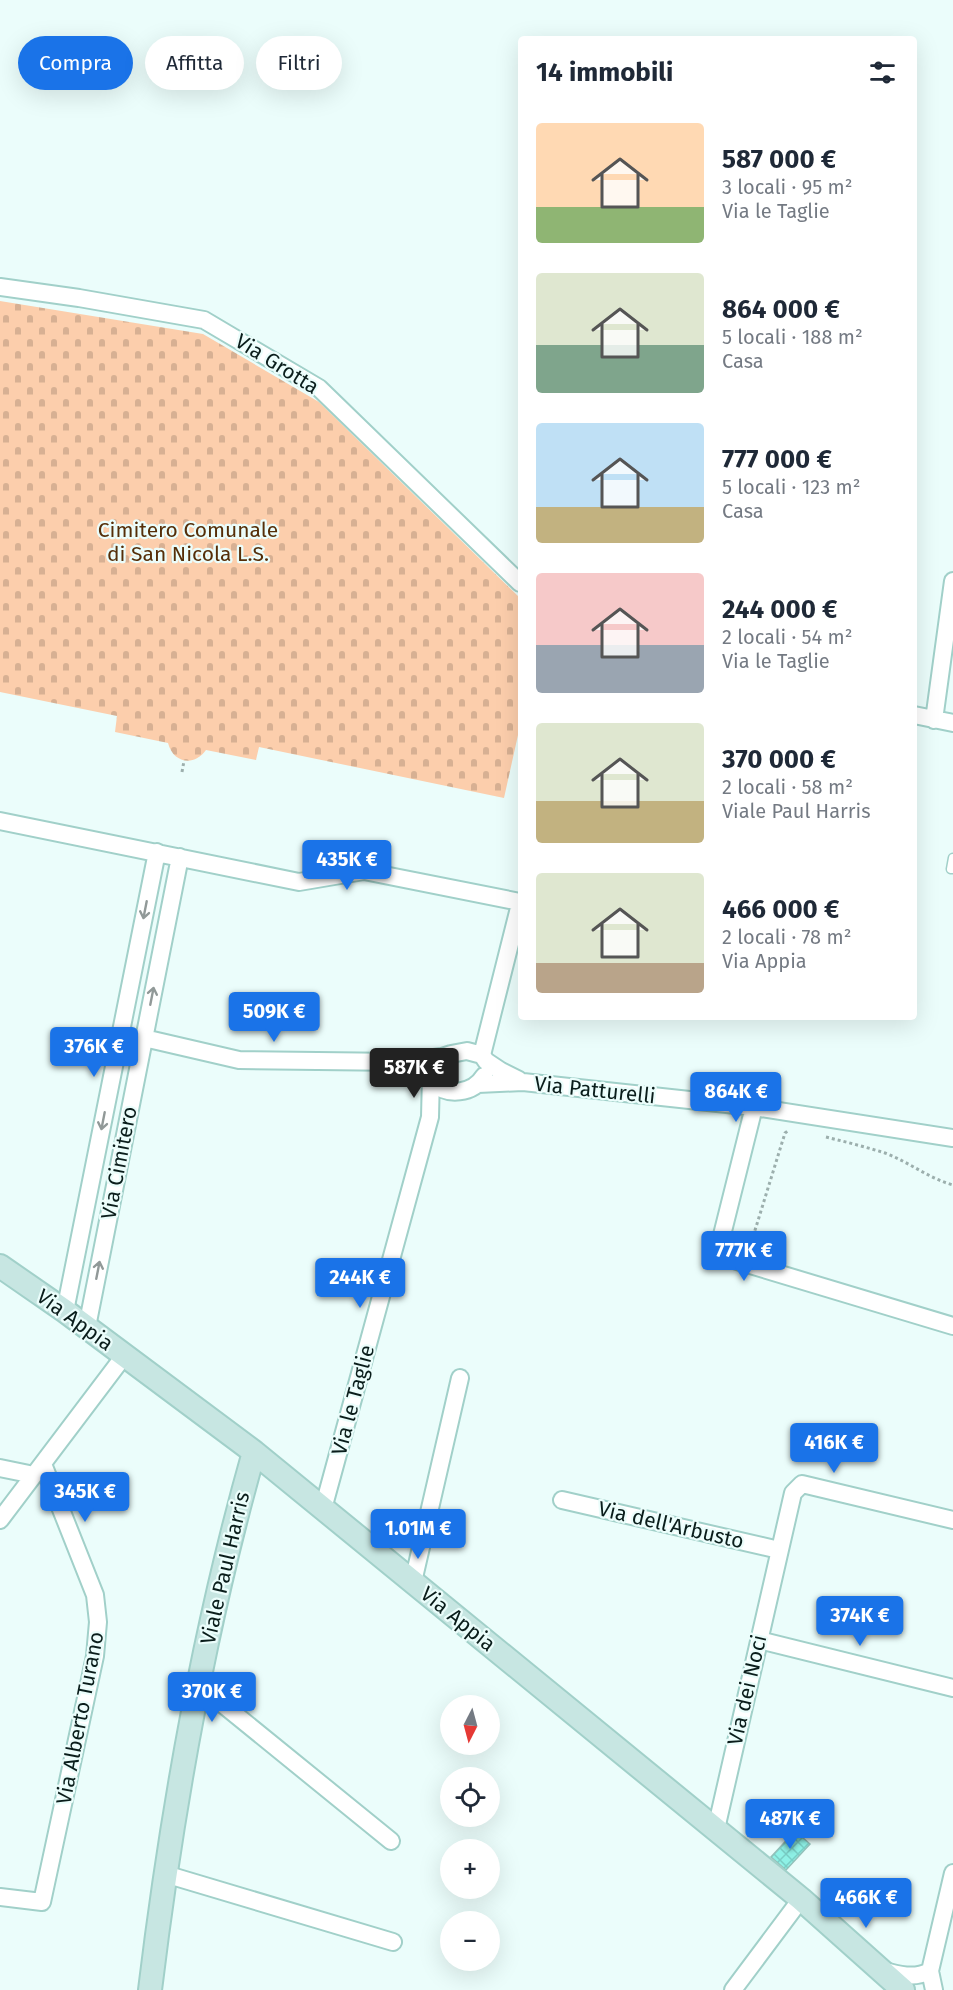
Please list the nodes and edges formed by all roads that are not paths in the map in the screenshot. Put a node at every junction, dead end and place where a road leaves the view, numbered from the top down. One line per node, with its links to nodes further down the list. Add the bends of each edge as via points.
1 (0, 287): 2 (street, Via Grotta, via 204,320 319,388)
2 (518, 581)
3 (953, 581): 5 (street)
4 (917, 716): 5 (street)
5 (934, 720): 6 (street)
6 (953, 723)
7 (0, 821): 8 (street)
8 (157, 852): 9 (street); 26 (street, Via Cimitero, one-way to 26)
9 (180, 857): 12 (street, via 299,882 364,871); 14 (street, Via Cimitero, one-way to 9)
10 (953, 858): 11 (lane)
11 (953, 869)
12 (518, 903)
13 (518, 911): 15 (street)
14 (144, 1038): 17 (street, via 239,1060); 28 (street, Via Cimitero, one-way to 14)
15 (478, 1056): 16 (street); 19 (street, Via Patturelli); 20 (street, via 485,1073)
16 (442, 1058): 17 (street); 18 (street)
17 (402, 1062): 18 (street)
18 (432, 1079): 21 (street, via 437,1088); 23 (street, Via le Taglie)
19 (523, 1082): 20 (street, Via Patturelli); 22 (street, Via Patturelli)
20 (478, 1084): 21 (street, Via Patturelli)
21 (450, 1092): 23 (street, Via le Taglie)
22 (754, 1107): 24 (street, Via Patturelli); 27 (street, via 717,1256)
23 (430, 1117): 35 (street, Via le Taglie)
24 (953, 1138)
25 (0, 1266): 26 (street, Via Appia)
26 (65, 1311): 28 (street, Via Appia)
27 (953, 1326)
28 (87, 1328): 29 (street, Via Appia)
29 (124, 1356): 31 (street, Via Appia); 33 (street)
30 (460, 1378): 39 (street)
31 (254, 1452): 35 (street, Via Appia); 41 (street, Viale Paul Harris, via 219,1582)
32 (0, 1468): 33 (street)
33 (38, 1470): 36 (street); 47 (street, Via Alberto Turano, via 95,1595 95,1656 42,1902)
34 (562, 1500): 38 (street, Via dell'Arbusto)
35 (323, 1509): 39 (street, Via Appia)
36 (0, 1520)
37 (953, 1520): 38 (street, Via dei Noci, via 802,1484 793,1493)
38 (779, 1550): 40 (street, Via dei Noci)
39 (413, 1582): 43 (street, Via Appia)
40 (759, 1640): 42 (street); 43 (street, Via dei Noci)
41 (199, 1685): 44 (street); 45 (street, Viale Paul Harris)
42 (953, 1688)
43 (716, 1829): 48 (street, Via Appia)
44 (391, 1841)
45 (165, 1874): 49 (street); 52 (street, Viale Paul Harris)
46 (953, 1874): 51 (street)
47 (0, 1897)
48 (801, 1899): 50 (street, Via Appia); 53 (street)
49 (393, 1942)
50 (879, 1969): 51 (street, via 909,1976); 54 (street, Via Appia)
51 (930, 1971): 55 (street)
52 (150, 1990)
53 (733, 1990)
54 (903, 1990)
55 (934, 1990)

